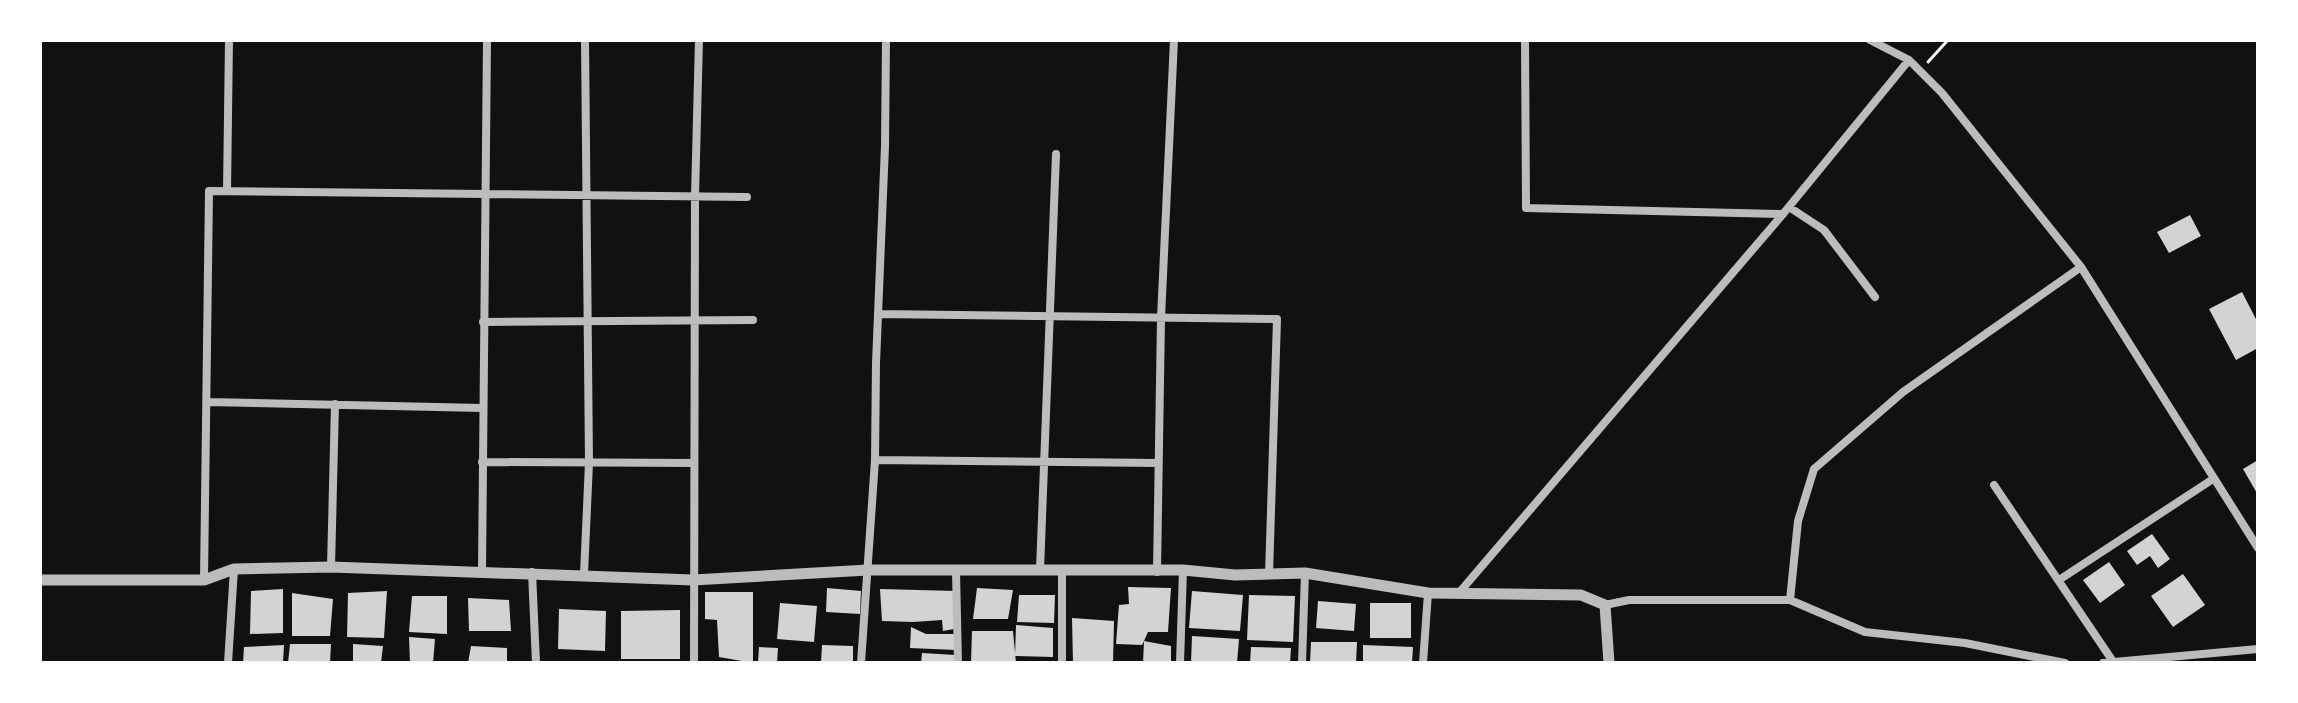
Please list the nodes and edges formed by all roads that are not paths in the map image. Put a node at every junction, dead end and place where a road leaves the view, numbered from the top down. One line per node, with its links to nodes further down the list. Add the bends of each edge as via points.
1 (229, 40): 11 (street)
2 (487, 40): 12 (street)
3 (585, 40): 13 (street)
4 (699, 40): 14 (street)
5 (886, 40): 19 (street)
6 (1174, 40): 21 (street)
7 (1525, 40): 16 (street, via 1526,208)
8 (1870, 40): 9 (street)
9 (1909, 60): 16 (street); 17 (street, via 1942,93)
10 (1056, 154): 20 (street)
11 (227, 191): 12 (street); 26 (street, via 209,191)
12 (483, 192): 13 (street); 24 (street)
13 (588, 194): 14 (street); 25 (street)
14 (695, 196): 15 (street); 23 (street)
15 (747, 197)
16 (1786, 210): 18 (street, via 1824,230); 56 (street)
17 (2081, 267): 35 (street); 57 (street, via 1903,392 1814,469 1798,521)
18 (1875, 297)
19 (878, 314): 20 (street); 29 (street)
20 (1049, 317): 21 (street); 31 (street)
21 (1161, 318): 34 (street); 50 (street, via 1277,319)
22 (753, 320): 23 (street)
23 (696, 321): 25 (street); 33 (street)
24 (483, 322): 25 (street); 28 (street)
25 (589, 323): 32 (street)
26 (207, 402): 27 (street); 52 (street)
27 (335, 404): 28 (street); 38 (street)
28 (482, 408): 30 (street)
29 (875, 460): 31 (street); 40 (street)
30 (482, 462): 32 (street); 44 (street)
31 (1044, 462): 34 (street); 41 (street)
32 (589, 463): 33 (street); 49 (street)
33 (694, 463): 53 (street)
34 (1158, 463): 47 (street)
35 (2213, 479): 37 (street); 54 (street)
36 (1994, 485): 54 (street)
37 (2258, 548)
38 (331, 567): 39 (street); 44 (street)
39 (234, 569): 52 (street); 60 (street)
40 (868, 570): 45 (street); 53 (street); 63 (street)
41 (1040, 570): 42 (street); 45 (street)
42 (1062, 570): 47 (street); 65 (street)
43 (1183, 570): 47 (street); 50 (street); 66 (street)
44 (482, 571): 46 (street)
45 (956, 571): 64 (street)
46 (532, 572): 49 (street); 61 (street)
47 (1157, 572)
48 (1305, 573): 50 (street); 55 (street); 67 (street)
49 (584, 574): 53 (street)
50 (1269, 575)
51 (40, 580): 52 (street)
52 (204, 580)
53 (693, 580): 62 (street)
54 (2059, 580): 72 (street)
55 (1428, 593): 56 (street); 68 (street)
56 (1458, 595): 58 (street, via 1567,593)
57 (1790, 600): 58 (street, via 1629,600); 70 (street, via 1865,632 1965,643)
58 (1605, 605): 69 (street)
59 (2258, 649): 72 (street)
60 (228, 663)
61 (536, 663)
62 (694, 663)
63 (861, 663)
64 (958, 663)
65 (1062, 663)
66 (1180, 663)
67 (1302, 663)
68 (1423, 663)
69 (1609, 663)
70 (2065, 663)
71 (2103, 663): 72 (street)
72 (2114, 663)

